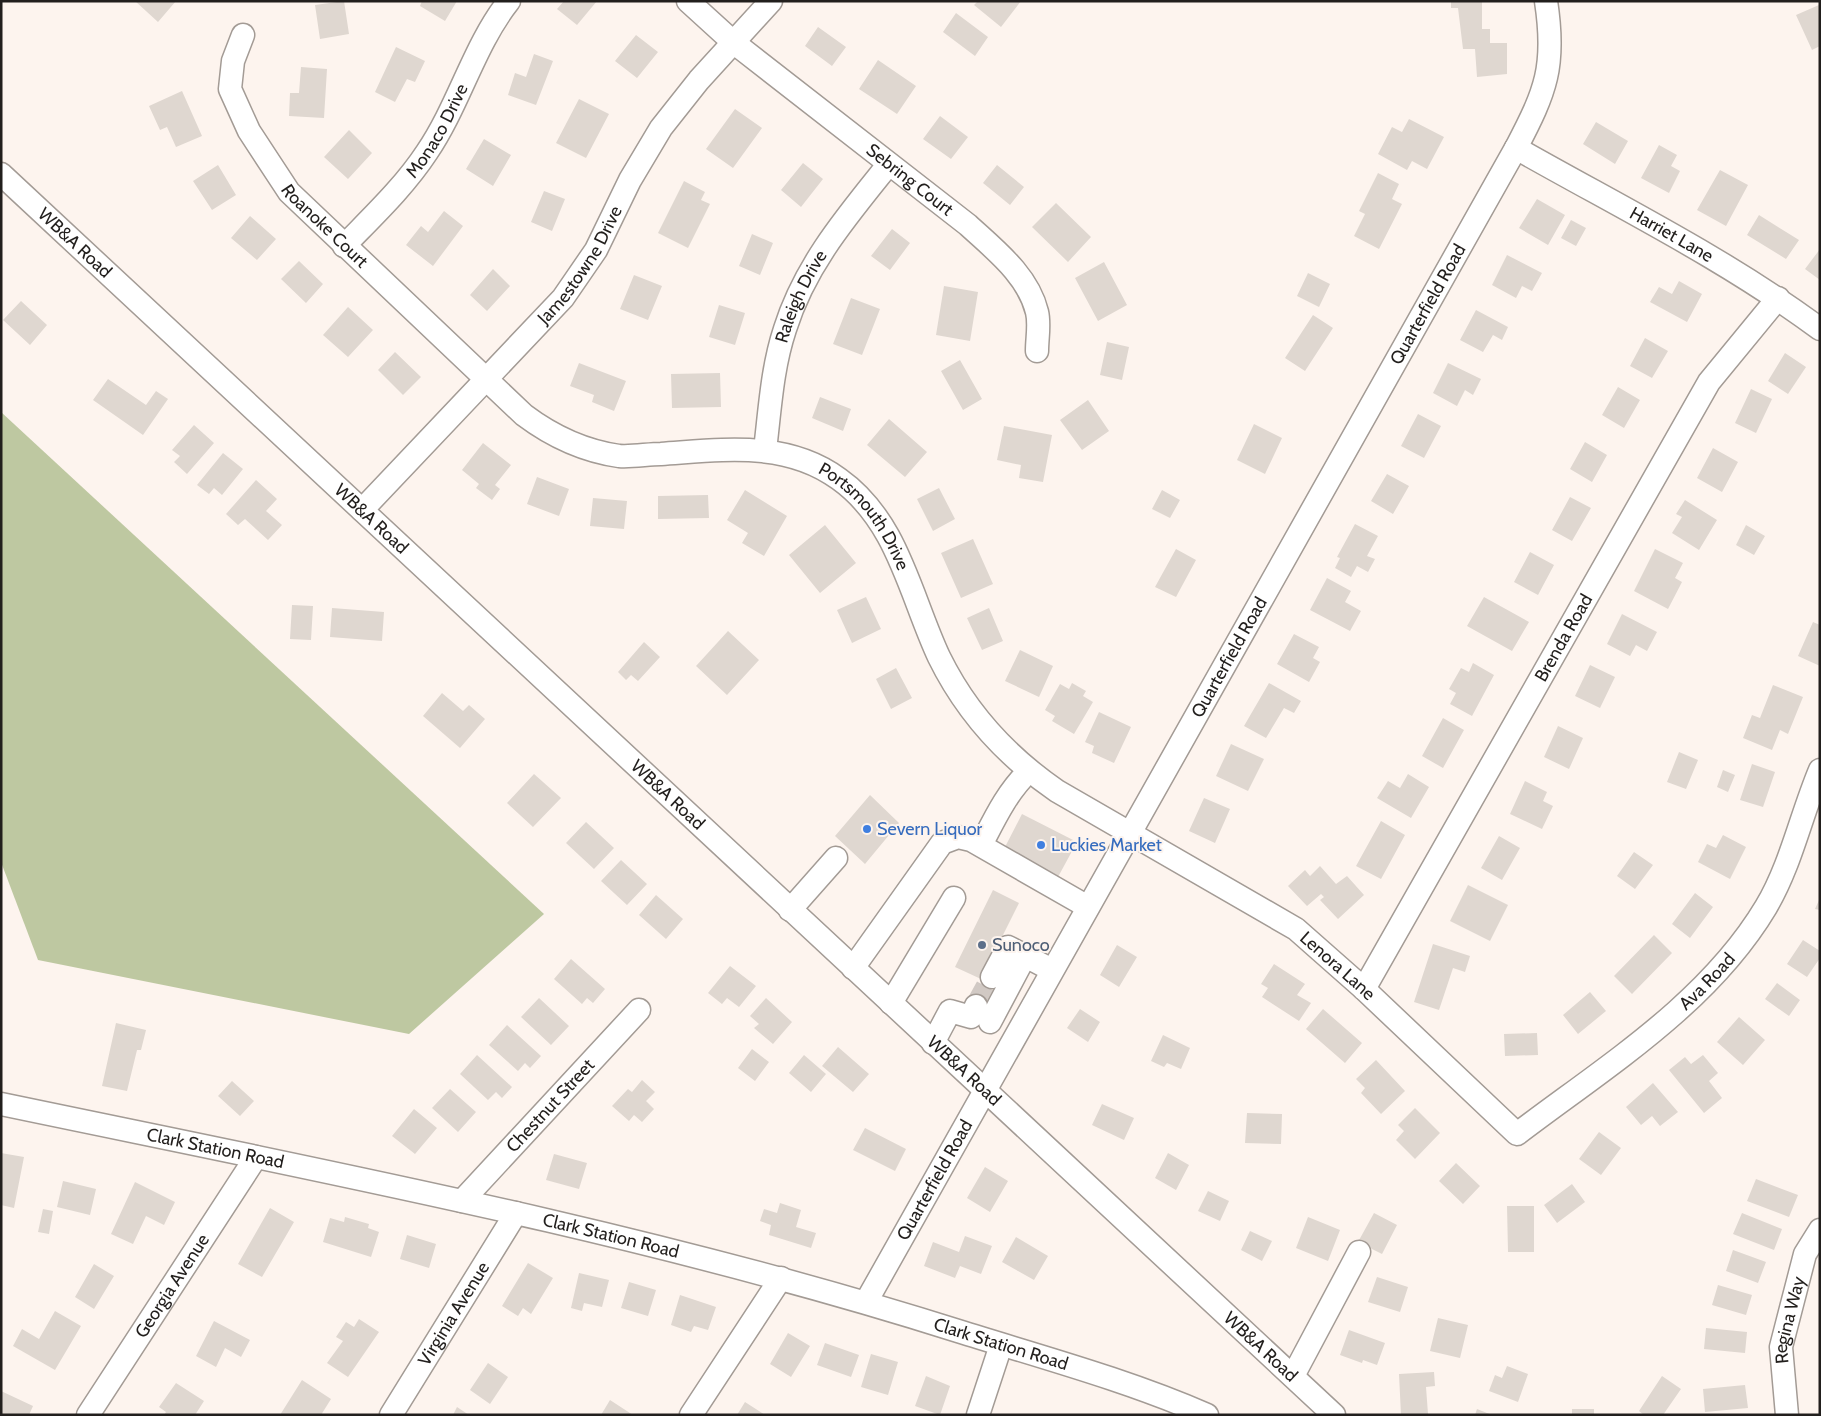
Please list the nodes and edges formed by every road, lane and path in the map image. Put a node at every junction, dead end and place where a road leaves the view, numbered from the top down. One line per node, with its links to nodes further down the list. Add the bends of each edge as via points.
1 (510, 1): 10 (street, Monaco Drive, via 428,152)
2 (688, 1): 6 (street, Sebring Court)
3 (771, 1): 6 (street, Jamestowne Drive)
4 (1546, 1): 7 (street, Quarterfield Road, via 1551,29 1550,62 1541,100)
5 (243, 36): 10 (street, Roanoke Court, via 233,61 230,89 248,131 289,192)
6 (733, 42): 8 (street, Sebring Court); 14 (street, Jamestowne Drive, via 660,128 596,250 563,298)
7 (1516, 148): 11 (street, Harriet Lane); 19 (street, Quarterfield Road)
8 (888, 165): 13 (street, Sebring Court, via 968,225 1015,271 1030,293 1037,314); 15 (street, Raleigh Drive, via 820,253 798,294 776,365)
9 (1, 174): 16 (street, WB&A Road)
10 (344, 246): 14 (street, Roanoke Court)
11 (1778, 298): 12 (street, Harriet Lane); 29 (street, Brenda Road, via 1709,382)
12 (1820, 329)
13 (1037, 350)
14 (486, 381): 15 (street, Portsmouth Drive, via 543,429 591,450 621,456 740,448); 16 (street, Jamestowne Drive)
15 (765, 450): 18 (street, Portsmouth Drive, via 818,466 858,494 892,540 952,680 985,728)
16 (362, 510): 24 (street, WB&A Road)
17 (1820, 770): 37 (street, Ava Road, via 1779,882 1766,908 1705,987 1678,1012)
18 (1029, 771): 19 (street, Portsmouth Drive); 20 (street, via 999,809)
19 (1129, 834): 23 (street, Quarterfield Road); 29 (street, Lenora Lane, via 1296,930)
20 (981, 846): 23 (street); 26 (street, via 958,837 942,843)
21 (836, 858): 24 (street)
22 (954, 898): 30 (street)
23 (1088, 907): 27 (street, Quarterfield Road)
24 (790, 910): 26 (street, WB&A Road)
25 (1025, 956): 27 (street); 28 (street, via 1008,948); 32 (street)
26 (852, 968): 30 (street, WB&A Road)
27 (1052, 970): 33 (street, Quarterfield Road)
28 (992, 977)
29 (1364, 989): 37 (street, Lenora Lane)
30 (891, 1004): 34 (street, WB&A Road)
31 (639, 1010): 39 (street, Chestnut Street)
32 (979, 1015): 33 (street); 34 (street, via 950,1011)
33 (1019, 1029): 35 (street, Quarterfield Road)
34 (933, 1043): 35 (street, WB&A Road)
35 (984, 1090): 44 (street, Quarterfield Road); 46 (street, WB&A Road)
36 (1, 1104): 38 (street, Clark Station Road)
37 (1517, 1134)
38 (256, 1157): 39 (street, Clark Station Road); 47 (street, Georgia Avenue)
39 (462, 1201): 40 (street, Clark Station Road)
40 (516, 1214): 43 (street, Clark Station Road); 48 (street, Virginia Avenue)
41 (1820, 1230): 53 (street, Regina Way, via 1805,1254 1780,1347)
42 (1359, 1252): 46 (street)
43 (780, 1278): 44 (street, Clark Station Road); 49 (street)
44 (866, 1302): 45 (street, Clark Station Road)
45 (1001, 1345): 50 (street); 51 (street, Clark Station Road)
46 (1293, 1376): 52 (street, WB&A Road)
47 (88, 1415)
48 (391, 1415)
49 (691, 1415)
50 (978, 1415)
51 (1207, 1415)
52 (1334, 1415)
53 (1787, 1415)

